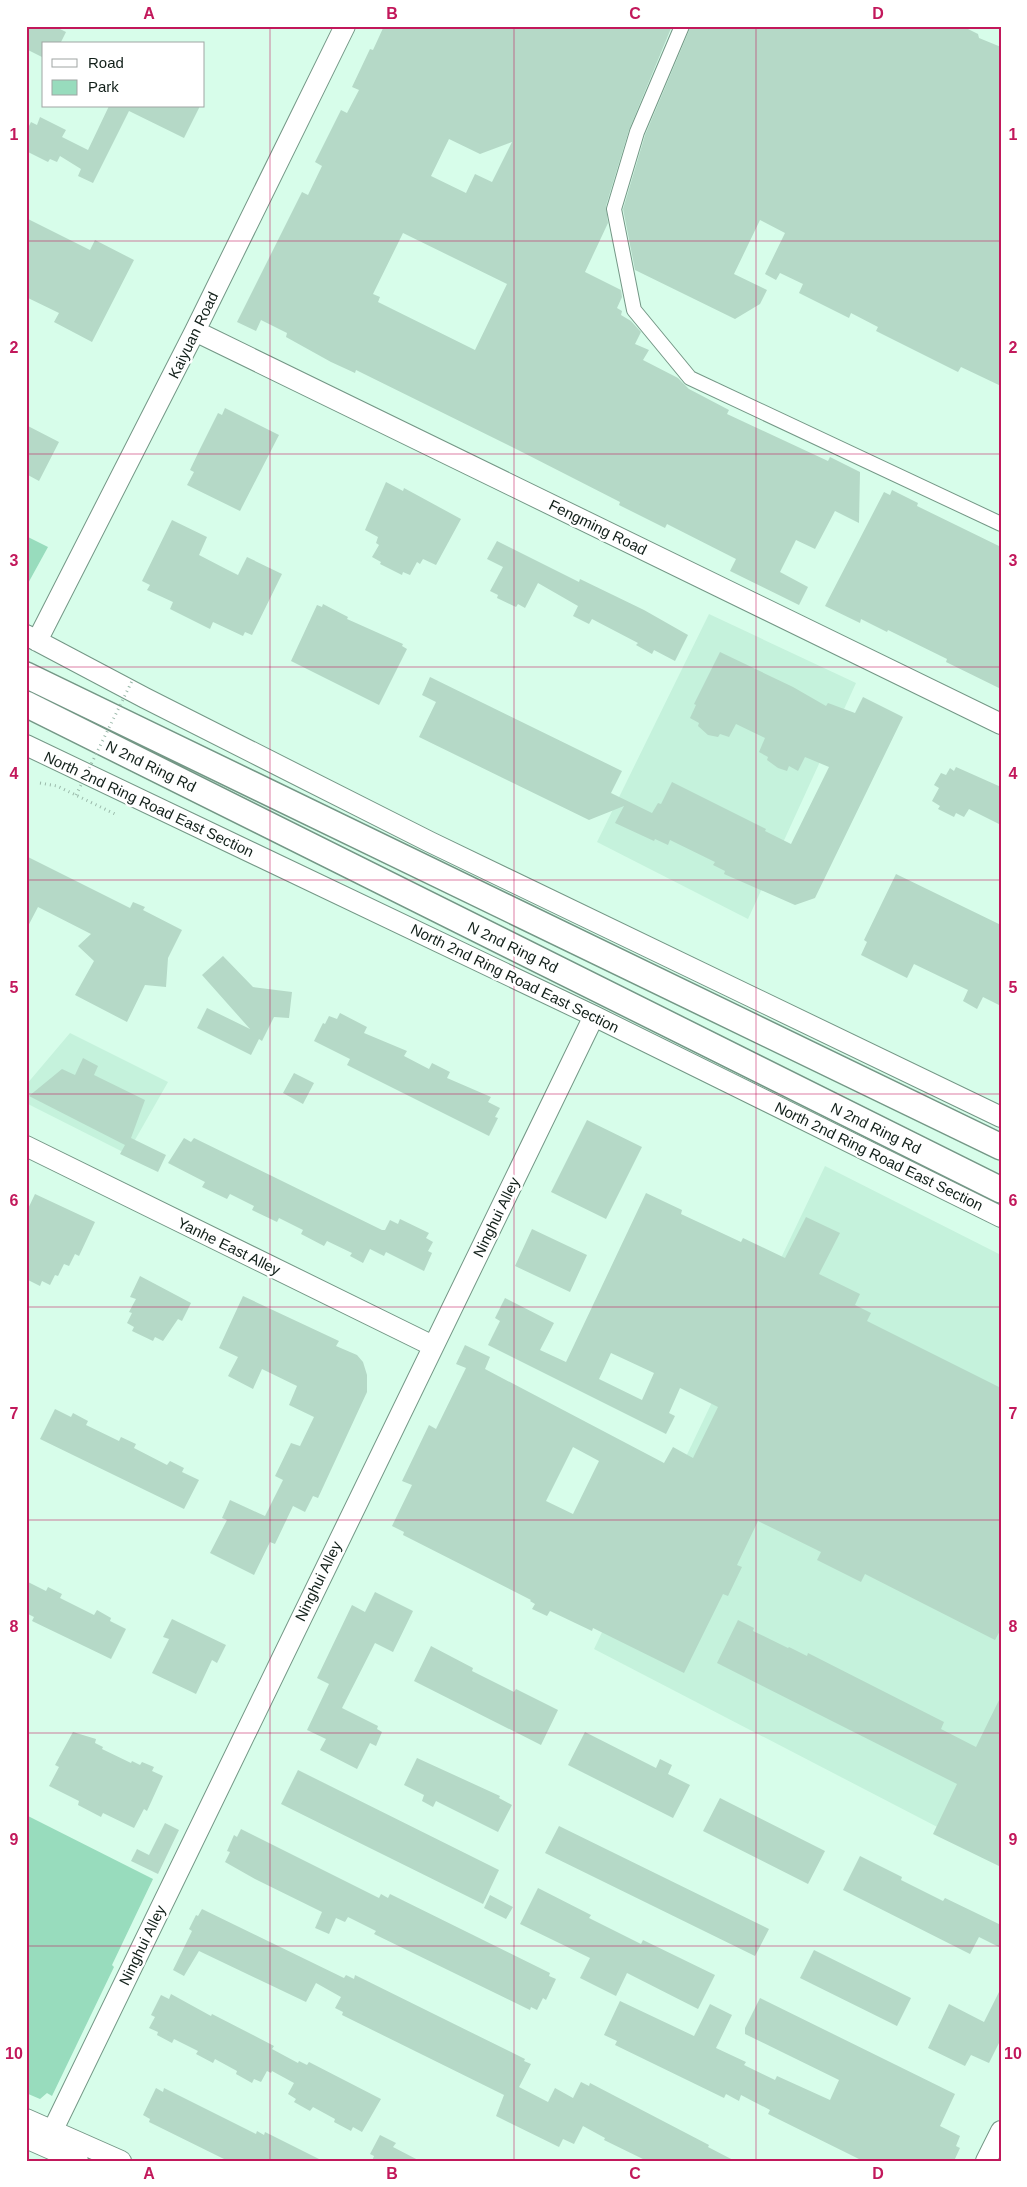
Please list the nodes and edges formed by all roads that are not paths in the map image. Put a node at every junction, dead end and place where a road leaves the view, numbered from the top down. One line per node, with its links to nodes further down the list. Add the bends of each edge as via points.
1 (345, 26): 3 (street, Kaiyuan Road)
2 (682, 26): 4 (street, via 637,132 614,209 634,310 690,378)
3 (195, 331): 5 (street, Kaiyuan Road); 8 (street, Fengming Road)
4 (1001, 524)
5 (32, 638): 11 (street, via 430,842)
6 (26, 675): 13 (highway, N 2nd Ring Rd)
7 (30, 706): 14 (highway, N 2nd Ring Rd)
8 (1001, 724)
9 (26, 745): 10 (street, North 2nd Ring Road East Section)
10 (594, 1016): 15 (street, North 2nd Ring Road East Section); 16 (street, Ninghui Alley)
11 (1001, 1117)
12 (26, 1146): 16 (street, Yanhe East Alley)
13 (1001, 1147)
14 (1001, 1190)
15 (1001, 1217)
16 (432, 1346): 20 (street, Ninghui Alley)
17 (26, 2119): 20 (street)
18 (1001, 2131): 23 (street)
19 (26, 2138): 20 (street)
20 (48, 2139): 21 (street); 22 (street)
21 (78, 2161)
22 (121, 2161)
23 (986, 2161)

